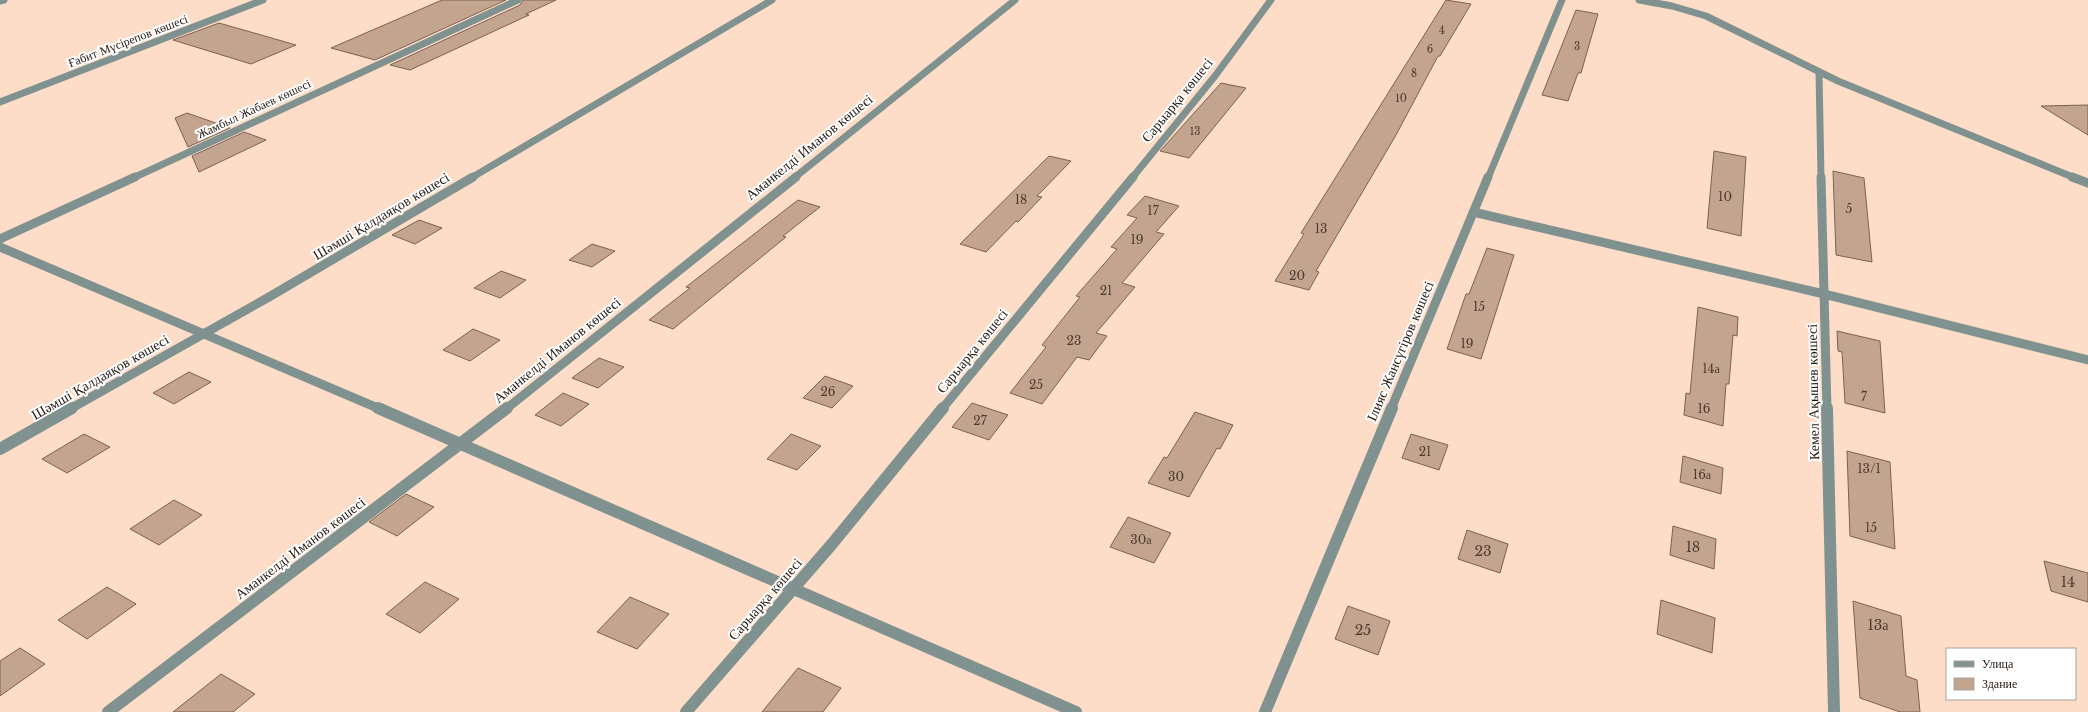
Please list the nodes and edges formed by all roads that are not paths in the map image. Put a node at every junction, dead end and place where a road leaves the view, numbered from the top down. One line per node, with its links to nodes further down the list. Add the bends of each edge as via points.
1 (4, 0): 9 (street)
2 (263, 0): 11 (street, Ғабит Мүсірепов көшесі)
3 (518, 0): 14 (street, Жамбыл Жабаев көшесі)
4 (772, 0): 17 (street, Шәмші Қалдаяқов көшесі)
5 (1015, 0): 19 (street, Аманкелді Иманов көшесі)
6 (1271, 0): 21 (street, Сарыарқа көшесі, via 1210,82)
7 (1562, 0): 13 (street, Ілияс Жансүгіров көшесі)
8 (1640, 0): 10 (street, via 1706,16)
9 (0, 1)
10 (1819, 72): 12 (street); 16 (street, Кемел Ақышев көшесі)
11 (0, 102)
12 (2088, 183)
13 (1473, 212): 16 (street); 25 (street, Ілияс Жансүгіров көшесі)
14 (0, 239)
15 (0, 248): 17 (street)
16 (1824, 294): 18 (street); 26 (street, Кемел Ақышев көшесі)
17 (205, 333): 19 (street); 20 (street, Шәмші Қалдаяқов көшесі)
18 (2088, 360)
19 (459, 445): 21 (street); 22 (street, Аманкелді Иманов көшесі)
20 (0, 449)
21 (793, 589): 23 (street, Сарыарқа көшесі); 24 (street)
22 (108, 712)
23 (686, 712)
24 (1076, 712)
25 (1265, 712)
26 (1834, 712)

